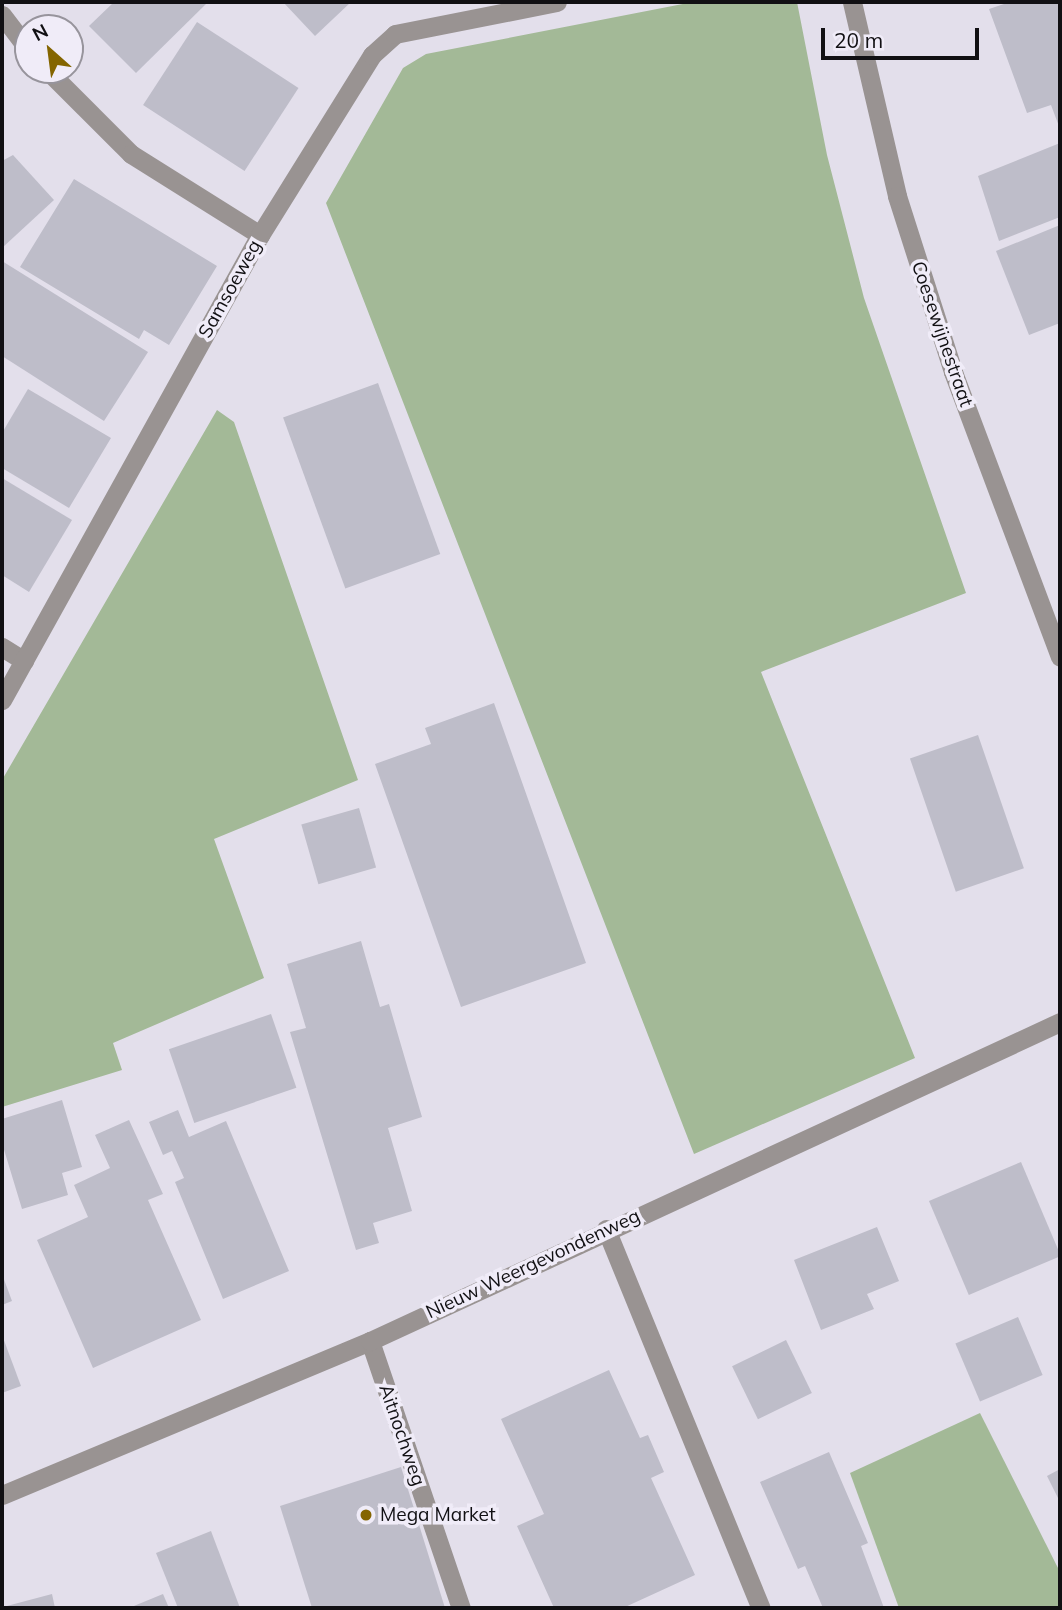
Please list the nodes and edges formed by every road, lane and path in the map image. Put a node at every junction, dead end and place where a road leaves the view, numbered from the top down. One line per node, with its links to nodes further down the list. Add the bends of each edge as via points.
1 (557, 2): 6 (street, Samsoeweg, via 395,34 372,55)
2 (852, 2): 8 (street, Coesewijnestraat, via 901,209 953,373)
3 (2, 15): 4 (street)
4 (14, 31)
5 (61, 84): 6 (street, via 131,154)
6 (260, 235): 9 (street, Samsoeweg)
7 (2, 647): 9 (street)
8 (1060, 657)
9 (24, 661): 10 (street, Samsoeweg)
10 (2, 700)
11 (1060, 1022): 12 (street, Nieuw Weergevondenweg)
12 (606, 1229): 13 (street, Nieuw Weergevondenweg); 16 (street)
13 (369, 1340): 14 (street, Nieuw Weergevondenweg); 15 (street, Aitnochweg)
14 (2, 1495)
15 (461, 1608)
16 (761, 1608)

